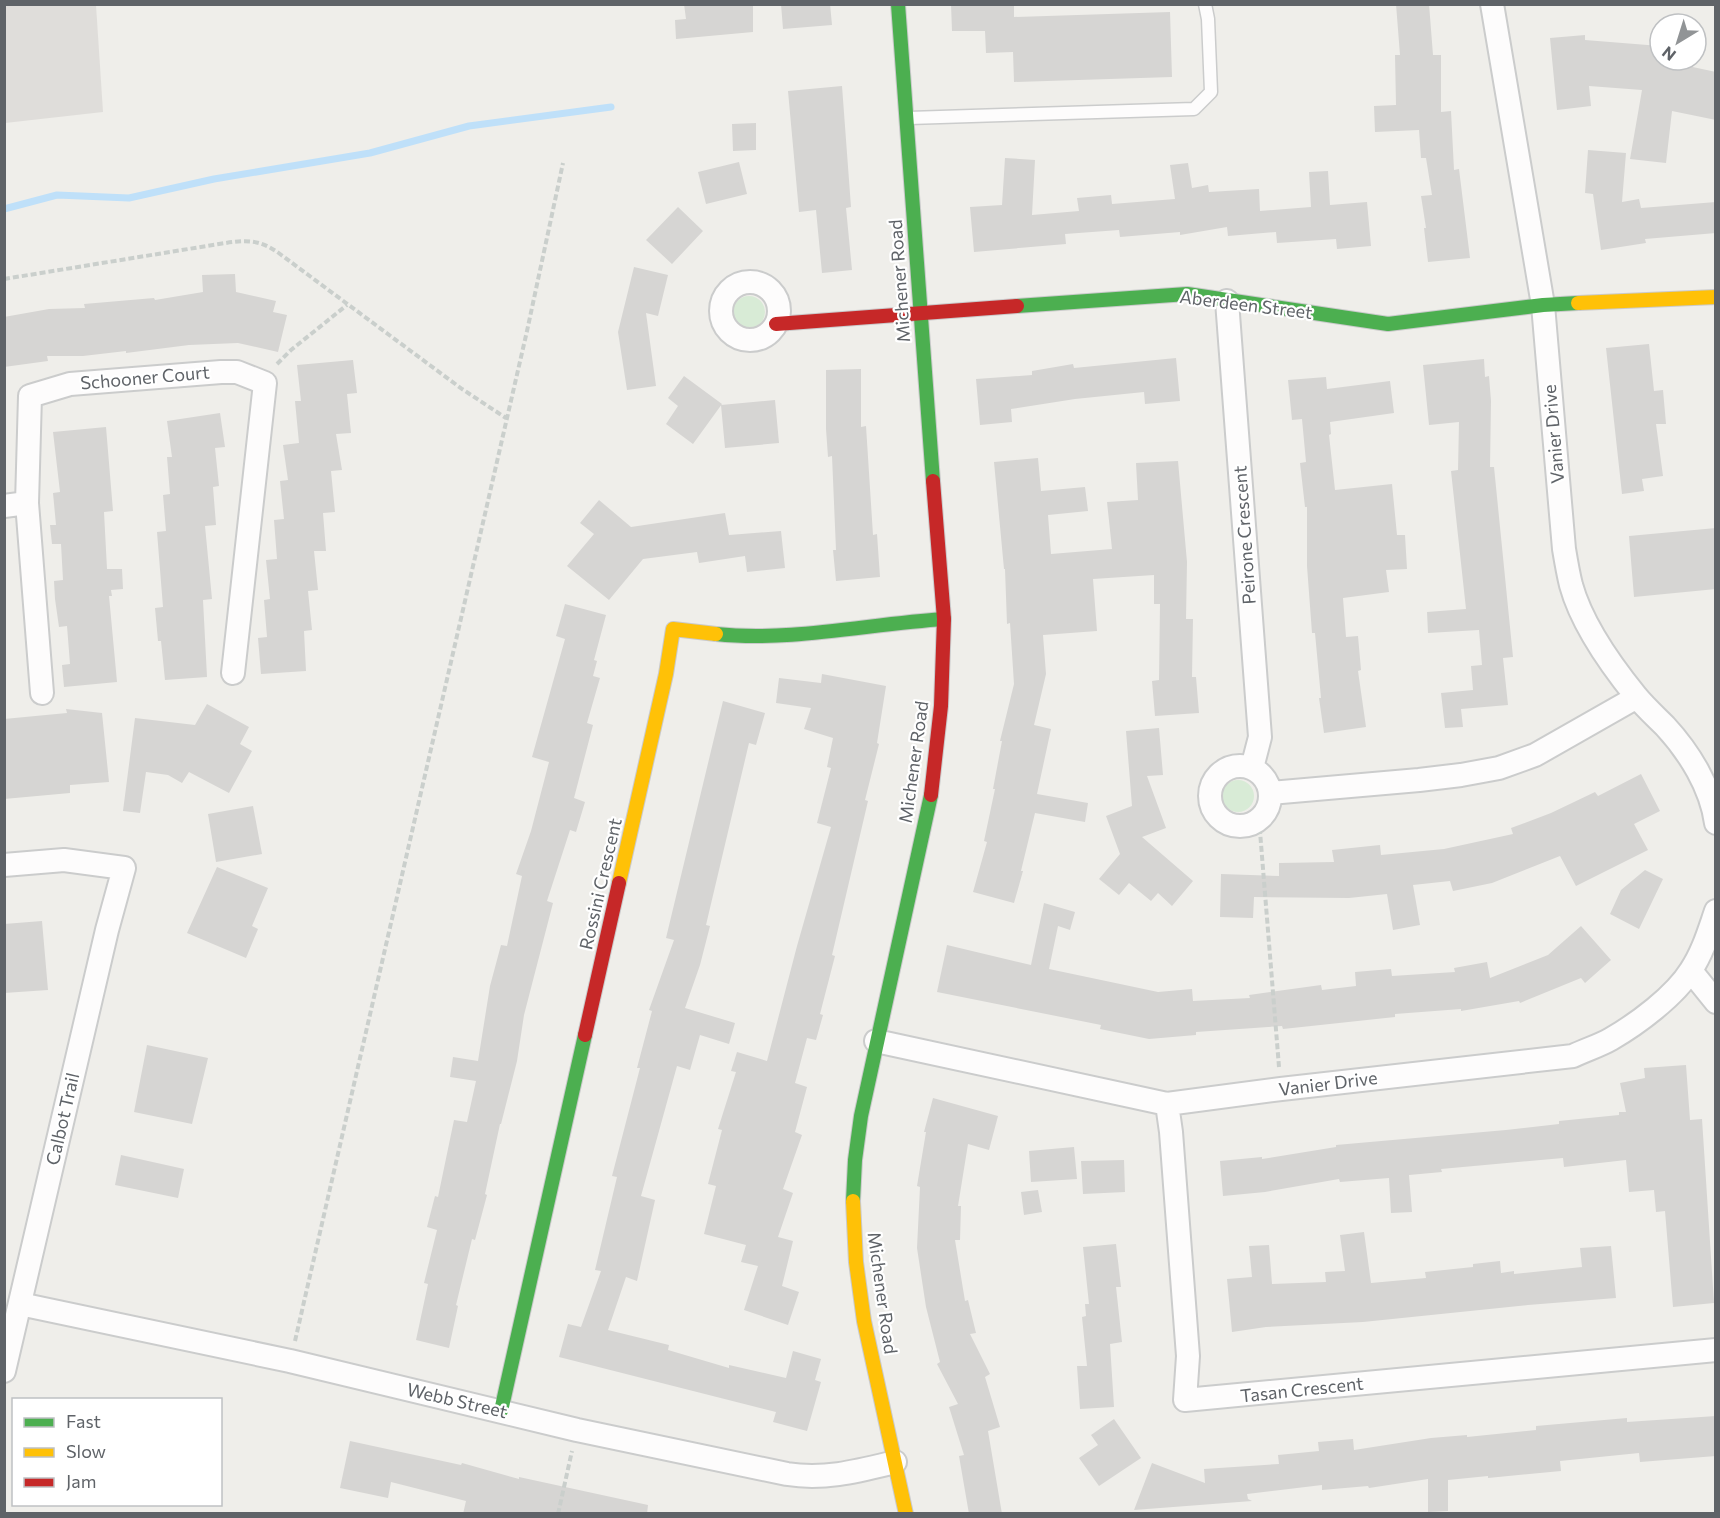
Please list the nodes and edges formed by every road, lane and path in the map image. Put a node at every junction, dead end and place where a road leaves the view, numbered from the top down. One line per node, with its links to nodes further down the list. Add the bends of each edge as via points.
1 (898, 4): 4 (street, Michener Road)
2 (1205, 4): 4 (lane, via 1211,92 1194,109)
3 (1492, 4): 10 (street, Vanier Drive)
4 (908, 118): 11 (street, Michener Road)
5 (563, 163): 14 (path)
6 (4, 279): 9 (path, via 246,241 269,246)
7 (1716, 297): 10 (street, Aberdeen Street)
8 (1227, 301): 10 (street, Aberdeen Street, via 1388,324); 11 (street, Aberdeen Street, via 1187,294); 21 (street, Peirone Crescent, via 1260,736)
9 (347, 305): 13 (path); 14 (path)
10 (1543, 305): 20 (street, Vanier Drive, via 1564,549 1571,586 1583,617 1606,656)
11 (919, 314): 12 (street, Aberdeen Street); 17 (street, Michener Road)
12 (777, 324)
13 (260, 381): 15 (street, Schooner Court, via 237,372 221,372 70,384 30,396); 18 (street, via 265,383)
14 (506, 418): 34 (path)
15 (27, 503): 16 (street); 19 (street, Schooner Court)
16 (4, 506)
17 (944, 619): 29 (street, Michener Road, via 941,706 932,791); 36 (street, Rossini Crescent, via 755,636 673,629 664,686)
18 (233, 673)
19 (42, 693)
20 (1637, 697): 22 (street, via 1535,755 1499,768 1419,780); 24 (street, Vanier Drive, via 1696,767)
21 (1252, 768): 22 (street, via 1264,778); 23 (street, via 1233,766 1224,770 1216,777 1210,795 1223,820 1241,826)
22 (1270, 793): 23 (street, via 1266,812)
23 (1259, 819): 30 (path)
24 (1716, 823)
25 (4, 865): 32 (street, Calbot Trail, via 64,860 124,868)
26 (1716, 911): 27 (street, Vanier Drive)
27 (1691, 971): 28 (street); 30 (street, Vanier Drive, via 1647,1014 1610,1039 1573,1056)
28 (1716, 1002)
29 (876, 1041): 31 (street, Vanier Drive); 38 (street, Michener Road, via 855,1160 856,1262 864,1321)
30 (1281, 1089): 31 (street, Vanier Drive)
31 (1167, 1104): 33 (street, Tasan Crescent, via 1188,1356 1185,1400)
32 (20, 1304): 34 (street, Webb Street); 35 (street, Calbot Trail)
33 (1716, 1350)
34 (290, 1361): 36 (street, Webb Street)
35 (4, 1371)
36 (501, 1411): 37 (street, Webb Street)
37 (577, 1430): 38 (street, Webb Street, via 807,1477 828,1477); 39 (path)
38 (895, 1462): 40 (street, Michener Road)
39 (558, 1514)
40 (906, 1514)

